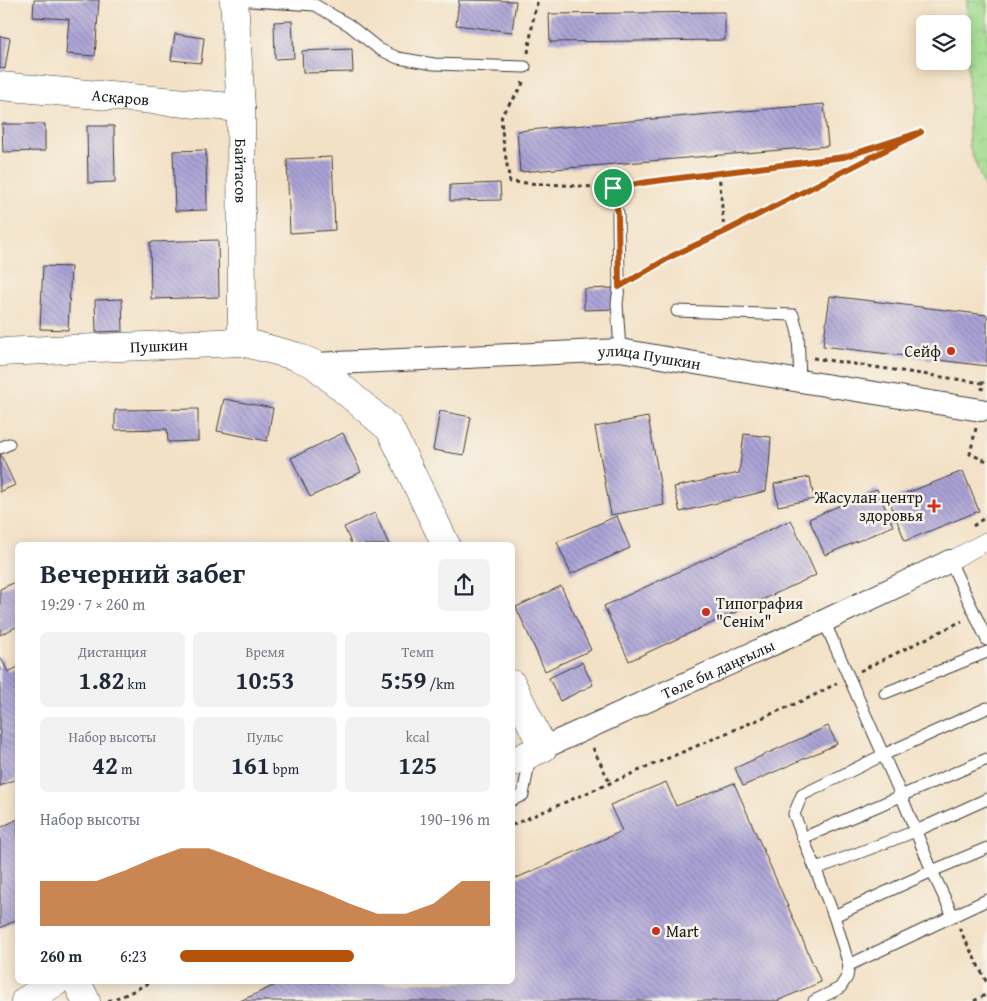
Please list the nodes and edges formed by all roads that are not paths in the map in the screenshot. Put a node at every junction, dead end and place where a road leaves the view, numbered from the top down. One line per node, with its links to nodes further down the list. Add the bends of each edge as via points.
1 (234, 0): 2 (lane, via 315,5 379,49 398,58 434,64); 4 (street, Байтасов)
2 (525, 67)
3 (0, 86): 4 (street, Асқаров)
4 (241, 108): 7 (street, Байтасов)
5 (618, 214): 8 (lane)
6 (676, 312): 11 (lane, via 793,316 798,333)
7 (242, 342): 9 (street, Пушкин); 10 (street, Пушкин)
8 (620, 350): 10 (street, улица Пушкин); 11 (street, улица Пушкин)
9 (0, 352)
10 (314, 364): 14 (street, Пушкин, via 390,429)
11 (800, 381): 12 (street, улица Пушкин)
12 (984, 410)
13 (987, 541): 15 (street)
14 (445, 542)
15 (950, 561): 16 (street, Төле би даңғылы); 17 (lane)
16 (824, 621): 22 (street, Төле би даңғылы); 23 (lane)
17 (987, 640)
18 (987, 652): 19 (lane)
19 (885, 692)
20 (515, 696): 22 (street)
21 (987, 708): 23 (lane)
22 (529, 754): 26 (lane, via 523,795)
23 (883, 754): 25 (lane); 29 (lane, via 802,795 794,814)
24 (987, 759): 25 (lane)
25 (901, 795): 28 (lane); 29 (lane)
26 (515, 799)
27 (987, 799): 28 (lane)
28 (916, 831): 31 (lane); 32 (lane)
29 (803, 838): 31 (lane)
30 (987, 848): 32 (lane)
31 (816, 870): 34 (lane)
32 (932, 872): 34 (lane); 35 (lane)
33 (987, 900): 35 (lane)
34 (834, 916): 36 (lane)
35 (952, 916): 36 (lane)
36 (849, 964): 41 (lane, via 847,977 840,988)
37 (53, 984): 39 (street)
38 (79, 984): 40 (street)
39 (24, 1001)
40 (86, 1001)
41 (814, 1001)

